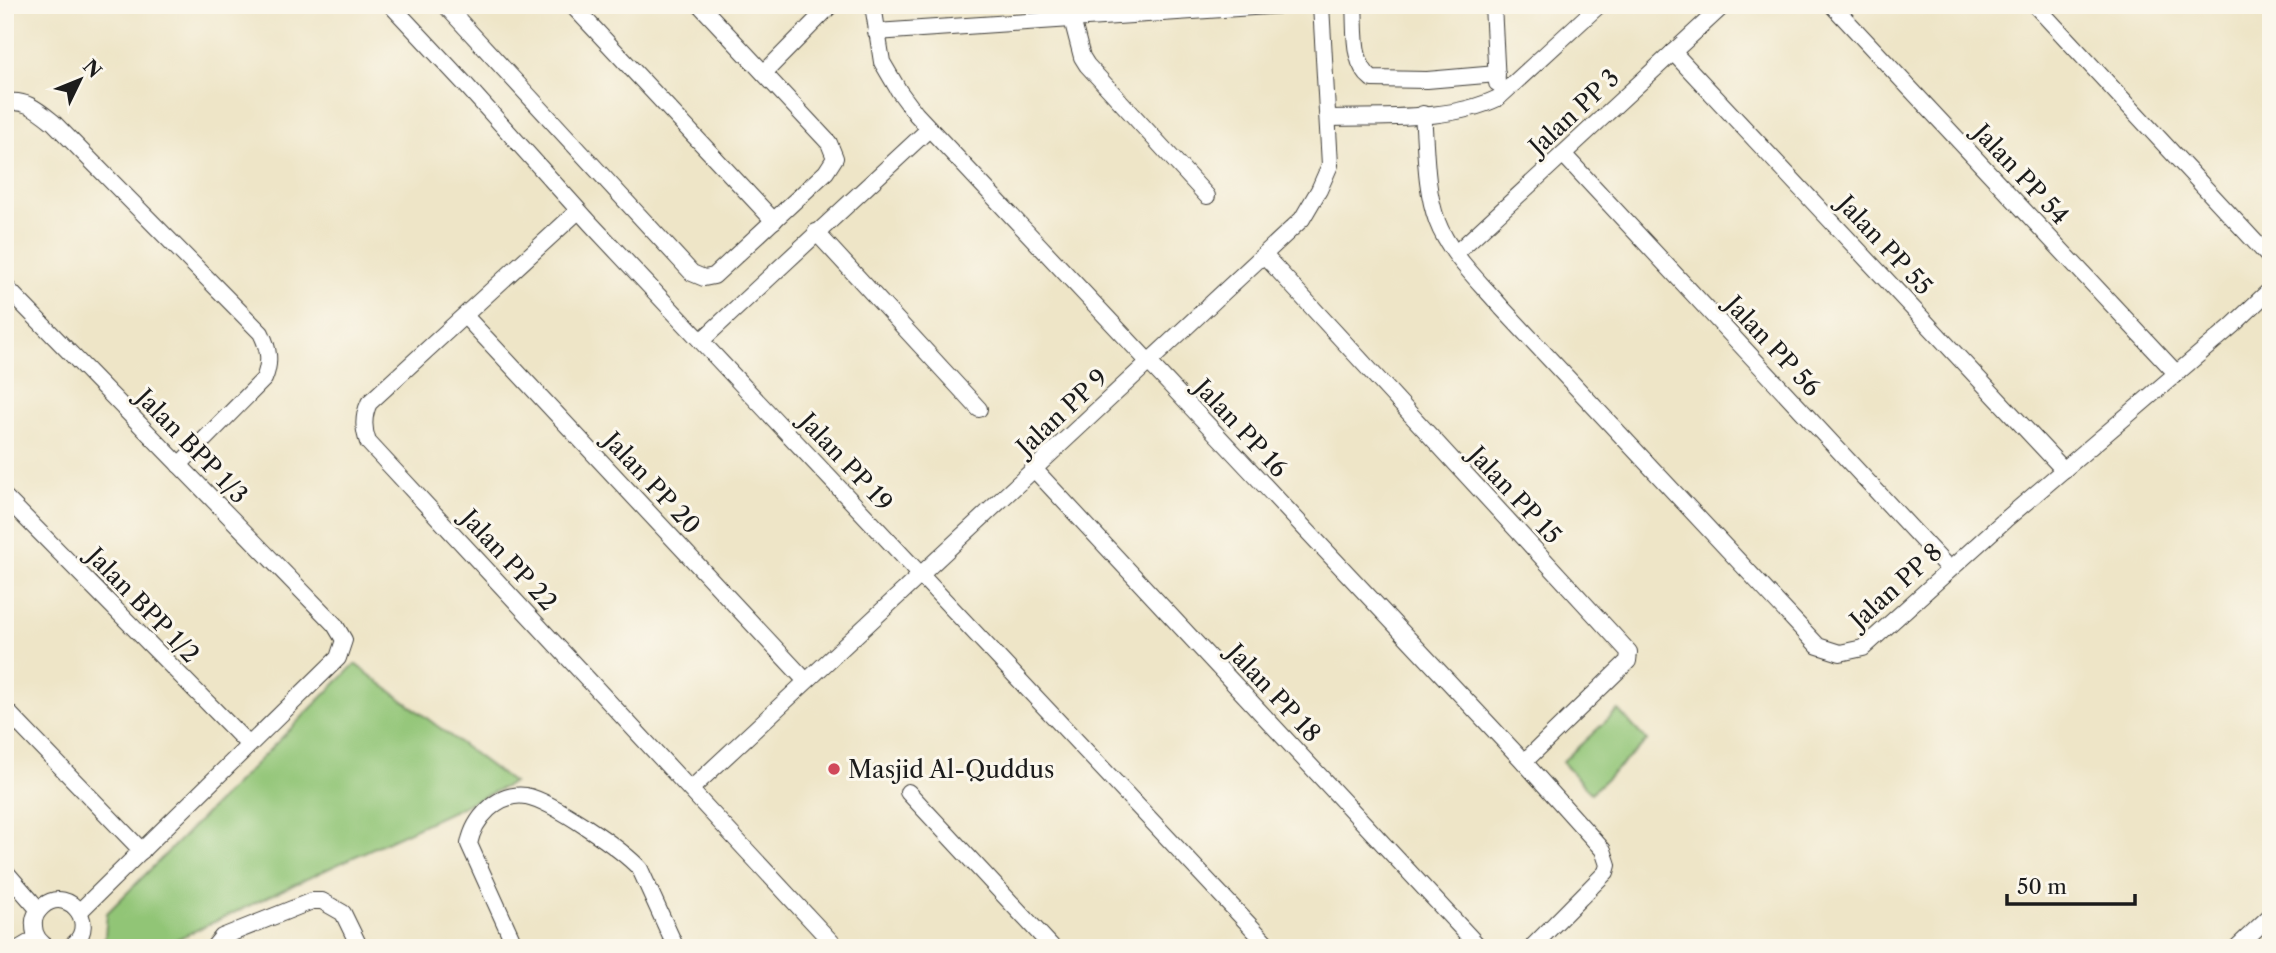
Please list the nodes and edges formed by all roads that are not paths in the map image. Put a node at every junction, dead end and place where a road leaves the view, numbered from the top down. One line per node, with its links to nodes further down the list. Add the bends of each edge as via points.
1 (391, 5): 27 (street, Jalan PP 19)
2 (445, 5): 28 (street, via 698,276 714,276)
3 (572, 5): 28 (street)
4 (700, 5): 18 (street)
5 (831, 5): 18 (street)
6 (873, 5): 16 (street, Jalan PP 16)
7 (1283, 5): 15 (street)
8 (1321, 5): 23 (street, Jalan PP 9)
9 (1354, 5): 19 (street, via 1358,57 1373,79)
10 (1493, 5): 19 (street)
11 (1599, 5): 20 (street)
12 (1724, 5): 17 (street, Jalan PP 3)
13 (1832, 5): 38 (street, Jalan PP 54)
14 (2035, 5): 32 (street)
15 (1072, 19): 16 (street); 26 (street, via 1087,65)
16 (876, 32): 24 (street, Jalan PP 16, via 882,62)
17 (1673, 52): 25 (street, Jalan PP 3); 42 (street, Jalan PP 55)
18 (764, 73): 28 (street, via 830,143 835,158 827,173)
19 (1497, 74): 20 (street)
20 (1498, 98): 22 (street, via 1481,106)
21 (5, 103): 40 (street, via 25,103 52,122 261,333 269,356 264,379)
22 (1423, 114): 23 (street); 30 (street, Jalan PP 8, via 1429,192 1438,223)
23 (1328, 117): 31 (street, Jalan PP 9, via 1330,165 1319,190 1302,219)
24 (929, 129): 29 (street); 37 (street, Jalan PP 16)
25 (1563, 154): 30 (street, Jalan PP 3); 44 (street, Jalan PP 56)
26 (1206, 196)
27 (578, 211): 35 (street, Jalan PP 22); 36 (street, Jalan PP 19)
28 (774, 221)
29 (816, 232): 36 (street); 39 (street)
30 (1456, 253): 44 (street, Jalan PP 8, via 1818,646 1840,653 1863,648)
31 (1264, 255): 37 (street, Jalan PP 9); 49 (street, Jalan PP 15, via 1629,652 1628,661)
32 (2271, 259)
33 (5, 286): 40 (street, Jalan BPP 1/3)
34 (2271, 289): 38 (street, Jalan PP 8)
35 (465, 316): 46 (street, Jalan PP 20); 50 (street, Jalan PP 22, via 369,403 364,422 368,442)
36 (701, 341): 45 (street, Jalan PP 19)
37 (1148, 362): 41 (street, Jalan PP 9); 49 (street, Jalan PP 16)
38 (2177, 374): 42 (street, Jalan PP 8)
39 (979, 409)
40 (179, 465): 48 (street, Jalan BPP 1/3, via 335,625 344,640 338,658)
41 (1034, 469): 45 (street, Jalan PP 9); 67 (street, Jalan PP 18)
42 (2064, 470): 44 (street, Jalan PP 8)
43 (5, 497): 48 (street, Jalan BPP 1/2)
44 (1949, 569)
45 (921, 574): 46 (street, Jalan PP 9); 66 (street, Jalan PP 19)
46 (806, 681): 50 (street, Jalan PP 9)
47 (5, 709): 52 (street)
48 (249, 745): 52 (street)
49 (1524, 762): 68 (street, Jalan PP 16, via 1603,850 1608,865 1601,879)
50 (691, 789): 64 (street, Jalan PP 22)
51 (908, 793): 65 (street)
52 (142, 851): 55 (street)
53 (5, 870): 54 (street)
54 (39, 909): 55 (street, via 56,900 66,901); 57 (street, via 33,928)
55 (79, 912): 59 (street, via 81,936)
56 (2271, 915): 69 (street)
57 (43, 943): 58 (street)
58 (20, 948)
59 (69, 948)
60 (213, 948): 61 (street, via 222,937 312,901 322,901 343,914)
61 (360, 948)
62 (516, 948): 63 (street, via 470,844 480,817 508,797 526,796 566,815 631,859 640,869)
63 (676, 948)
64 (837, 948)
65 (1053, 948)
66 (1271, 948)
67 (1480, 948)
68 (1531, 948)
69 (2236, 948)

